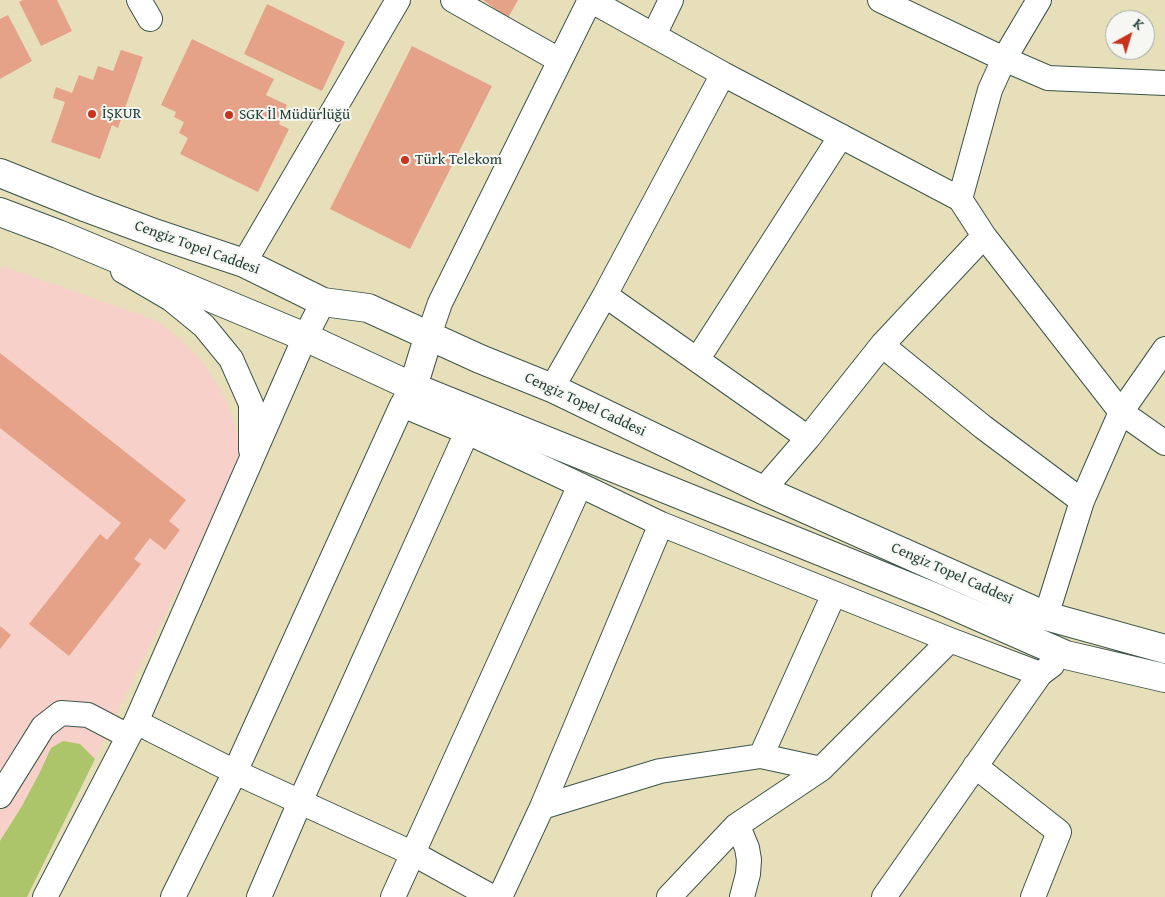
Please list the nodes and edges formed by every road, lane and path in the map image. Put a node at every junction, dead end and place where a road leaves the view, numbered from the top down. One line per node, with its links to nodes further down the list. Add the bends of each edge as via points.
1 (398, 0): 19 (street)
2 (453, 0): 10 (street)
3 (590, 0): 8 (street); 10 (street)
4 (671, 0): 8 (street)
5 (880, 0): 7 (street)
6 (1039, 0): 9 (street)
7 (909, 6): 9 (street)
8 (654, 35): 11 (street)
9 (1004, 59): 12 (street, via 1048,78); 15 (street, via 990,90)
10 (559, 60): 22 (street, via 440,303)
11 (723, 74): 13 (street); 20 (street)
12 (1165, 83)
13 (841, 136): 15 (street); 26 (street)
14 (0, 173): 19 (main road, Cengiz Topel Caddesi, via 157,234)
15 (960, 199): 18 (street)
16 (0, 212): 17 (main road, Cengiz Topel Caddesi)
17 (58, 234): 23 (main road, Cengiz Topel Caddesi); 33 (street, via 171,299 204,326 231,358 251,404)
18 (984, 236): 24 (street); 29 (street)
19 (244, 263): 21 (main road, Cengiz Topel Caddesi)
20 (605, 296): 26 (street); 27 (street)
21 (323, 302): 22 (main road, Cengiz Topel Caddesi, via 368,308); 23 (street)
22 (429, 336): 27 (main road, Cengiz Topel Caddesi); 28 (main road)
23 (305, 337): 28 (main road, Cengiz Topel Caddesi); 33 (street)
24 (882, 345): 31 (street); 36 (street, via 983,427)
25 (1165, 349): 29 (street)
26 (697, 360): 31 (street)
27 (552, 388): 35 (main road, Cengiz Topel Caddesi)
28 (407, 396): 30 (street); 42 (main road, Cengiz Topel Caddesi, via 934,597); 49 (street)
29 (1121, 412): 32 (street); 36 (street)
30 (467, 432): 34 (street); 51 (street)
31 (808, 438): 35 (street)
32 (1165, 443)
33 (250, 462): 45 (street)
34 (580, 485): 37 (street); 54 (street)
35 (763, 490): 39 (main road, Cengiz Topel Caddesi)
36 (1082, 501): 39 (street)
37 (661, 524): 38 (street); 52 (street)
38 (834, 594): 40 (street); 46 (street)
39 (1046, 616): 41 (main road, Cengiz Topel Caddesi)
40 (950, 640): 43 (street); 48 (street)
41 (1165, 649)
42 (1066, 655): 43 (street); 44 (main road, Cengiz Topel Caddesi)
43 (1040, 674): 47 (street)
44 (1165, 678)
45 (132, 729): 49 (street); 50 (street, via 88,715 61,713 43,727); 55 (street)
46 (761, 756): 48 (street); 52 (street, via 660,771)
47 (975, 766): 63 (street); 64 (street, via 1059,832)
48 (821, 769): 53 (street)
49 (235, 772): 51 (street); 56 (street)
50 (0, 796)
51 (300, 802): 54 (street); 57 (street)
52 (542, 806): 60 (street)
53 (736, 826): 61 (street); 62 (street, via 749,860)
54 (414, 854): 58 (street); 59 (street)
55 (45, 897)
56 (173, 897)
57 (259, 897)
58 (394, 897)
59 (492, 897)
60 (500, 897)
61 (669, 897)
62 (742, 897)
63 (884, 897)
64 (1033, 897)

